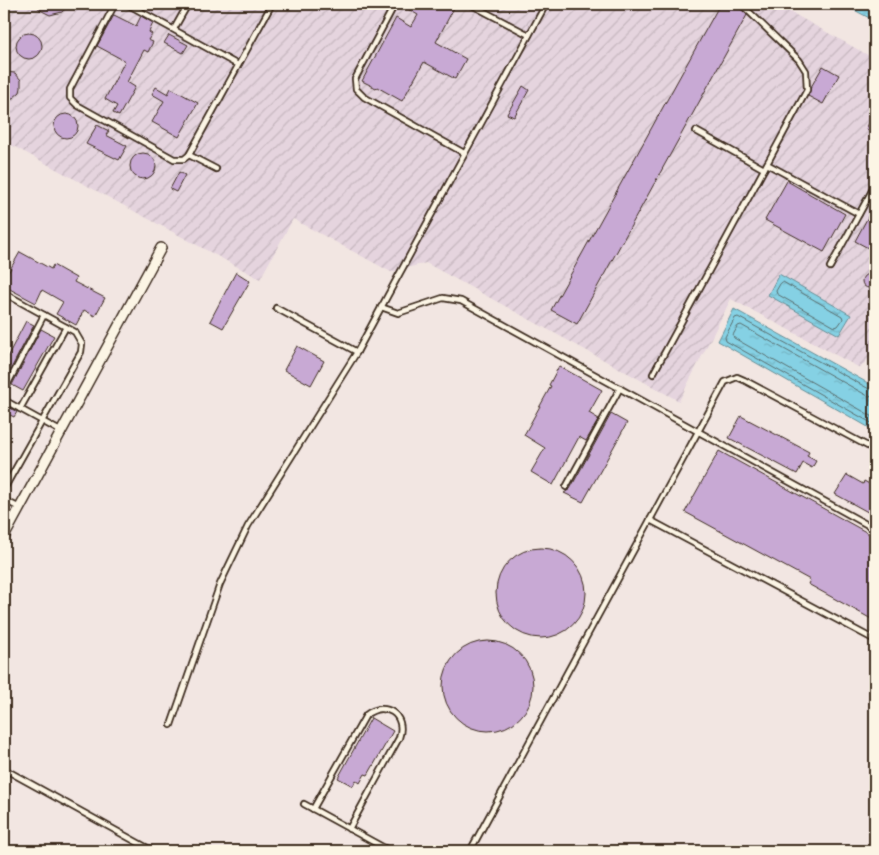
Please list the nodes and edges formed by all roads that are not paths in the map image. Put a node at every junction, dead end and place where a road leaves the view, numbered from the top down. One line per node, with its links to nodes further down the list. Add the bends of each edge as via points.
1 (115, 4): 14 (lane, via 72,84 70,98 174,159 180,160)
2 (127, 4): 9 (lane)
3 (188, 4): 9 (lane)
4 (272, 4): 11 (lane)
5 (395, 4): 13 (lane, via 355,79 356,89 364,97)
6 (470, 4): 10 (lane)
7 (546, 4): 10 (lane)
8 (741, 4): 15 (lane, via 799,60 808,77 805,96)
9 (174, 29): 11 (lane)
10 (528, 35): 13 (lane)
11 (238, 65): 14 (lane)
12 (696, 131): 17 (lane)
13 (464, 153): 23 (lane)
14 (189, 155): 16 (lane)
15 (767, 164): 17 (lane); 19 (lane)
16 (216, 169)
17 (764, 169): 28 (lane)
18 (875, 185): 19 (lane)
19 (859, 214): 21 (lane)
20 (161, 248): 34 (street)
21 (830, 267)
22 (4, 293): 25 (lane)
23 (381, 307): 27 (lane); 29 (lane, via 398,313 437,300 449,298 460,301)
24 (276, 308): 27 (lane)
25 (44, 315): 26 (lane); 30 (lane)
26 (66, 327): 32 (lane); 33 (lane, via 80,338 80,352)
27 (356, 352): 45 (lane, via 258,507 238,545 212,604)
28 (653, 374)
29 (620, 388): 35 (lane); 37 (lane)
30 (4, 391)
31 (4, 400): 32 (lane)
32 (20, 409): 33 (lane)
33 (42, 420): 34 (lane); 38 (lane)
34 (62, 432): 40 (street)
35 (698, 432): 36 (lane, via 723,386 736,377); 41 (lane); 42 (lane)
36 (875, 450)
37 (566, 487)
38 (4, 489)
39 (4, 500): 40 (lane)
40 (20, 508): 43 (street)
41 (650, 520): 44 (lane); 52 (lane)
42 (875, 529)
43 (4, 537)
44 (875, 640)
45 (171, 725)
46 (4, 769): 50 (lane)
47 (304, 804): 48 (lane)
48 (313, 809): 49 (lane); 49 (lane, via 366,715 377,709 390,711 399,720 399,738)
49 (349, 829): 51 (lane)
50 (153, 851)
51 (390, 851)
52 (470, 851)

